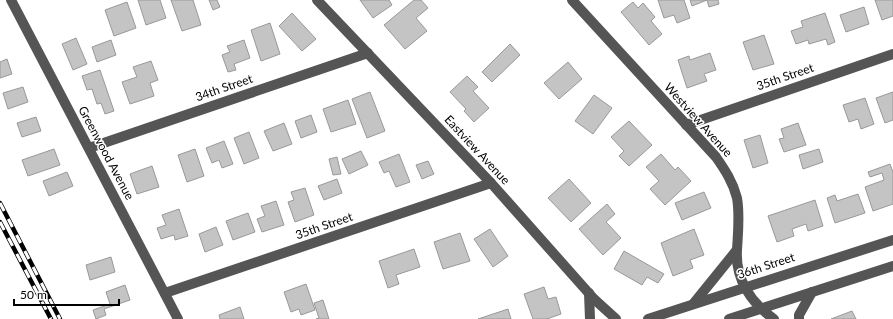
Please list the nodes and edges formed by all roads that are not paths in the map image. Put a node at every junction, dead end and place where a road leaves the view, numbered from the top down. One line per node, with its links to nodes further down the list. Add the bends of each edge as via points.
1 (317, 0): 4 (street, Eastview Avenue)
2 (572, 0): 6 (street, Westview Avenue)
3 (15, 1): 7 (street, Greenwood Avenue)
4 (368, 53): 7 (street, 34th Street); 8 (street, Eastview Avenue)
5 (893, 54): 6 (street, 35th Street)
6 (686, 125): 10 (street, Westview Avenue, via 729,175 737,198 739,224)
7 (89, 148): 14 (street, Greenwood Avenue)
8 (491, 183): 14 (street, 35th Street); 15 (street, Eastview Avenue)
9 (893, 240): 12 (street, 36th Street)
10 (736, 251): 12 (street, Westview Avenue); 16 (street)
11 (893, 266): 13 (street)
12 (743, 288): 16 (street, 36th Street); 17 (street, Westview Avenue)
13 (812, 292): 17 (street); 24 (street)
14 (165, 293): 18 (street, Greenwood Avenue)
15 (589, 294): 19 (street); 20 (street, Eastview Avenue)
16 (694, 303): 21 (street, 36th Street)
17 (760, 309): 22 (street); 23 (street, Westview Avenue)
18 (178, 319)
19 (590, 319)
20 (616, 319)
21 (648, 319)
22 (729, 319)
23 (774, 319)
24 (799, 319)

